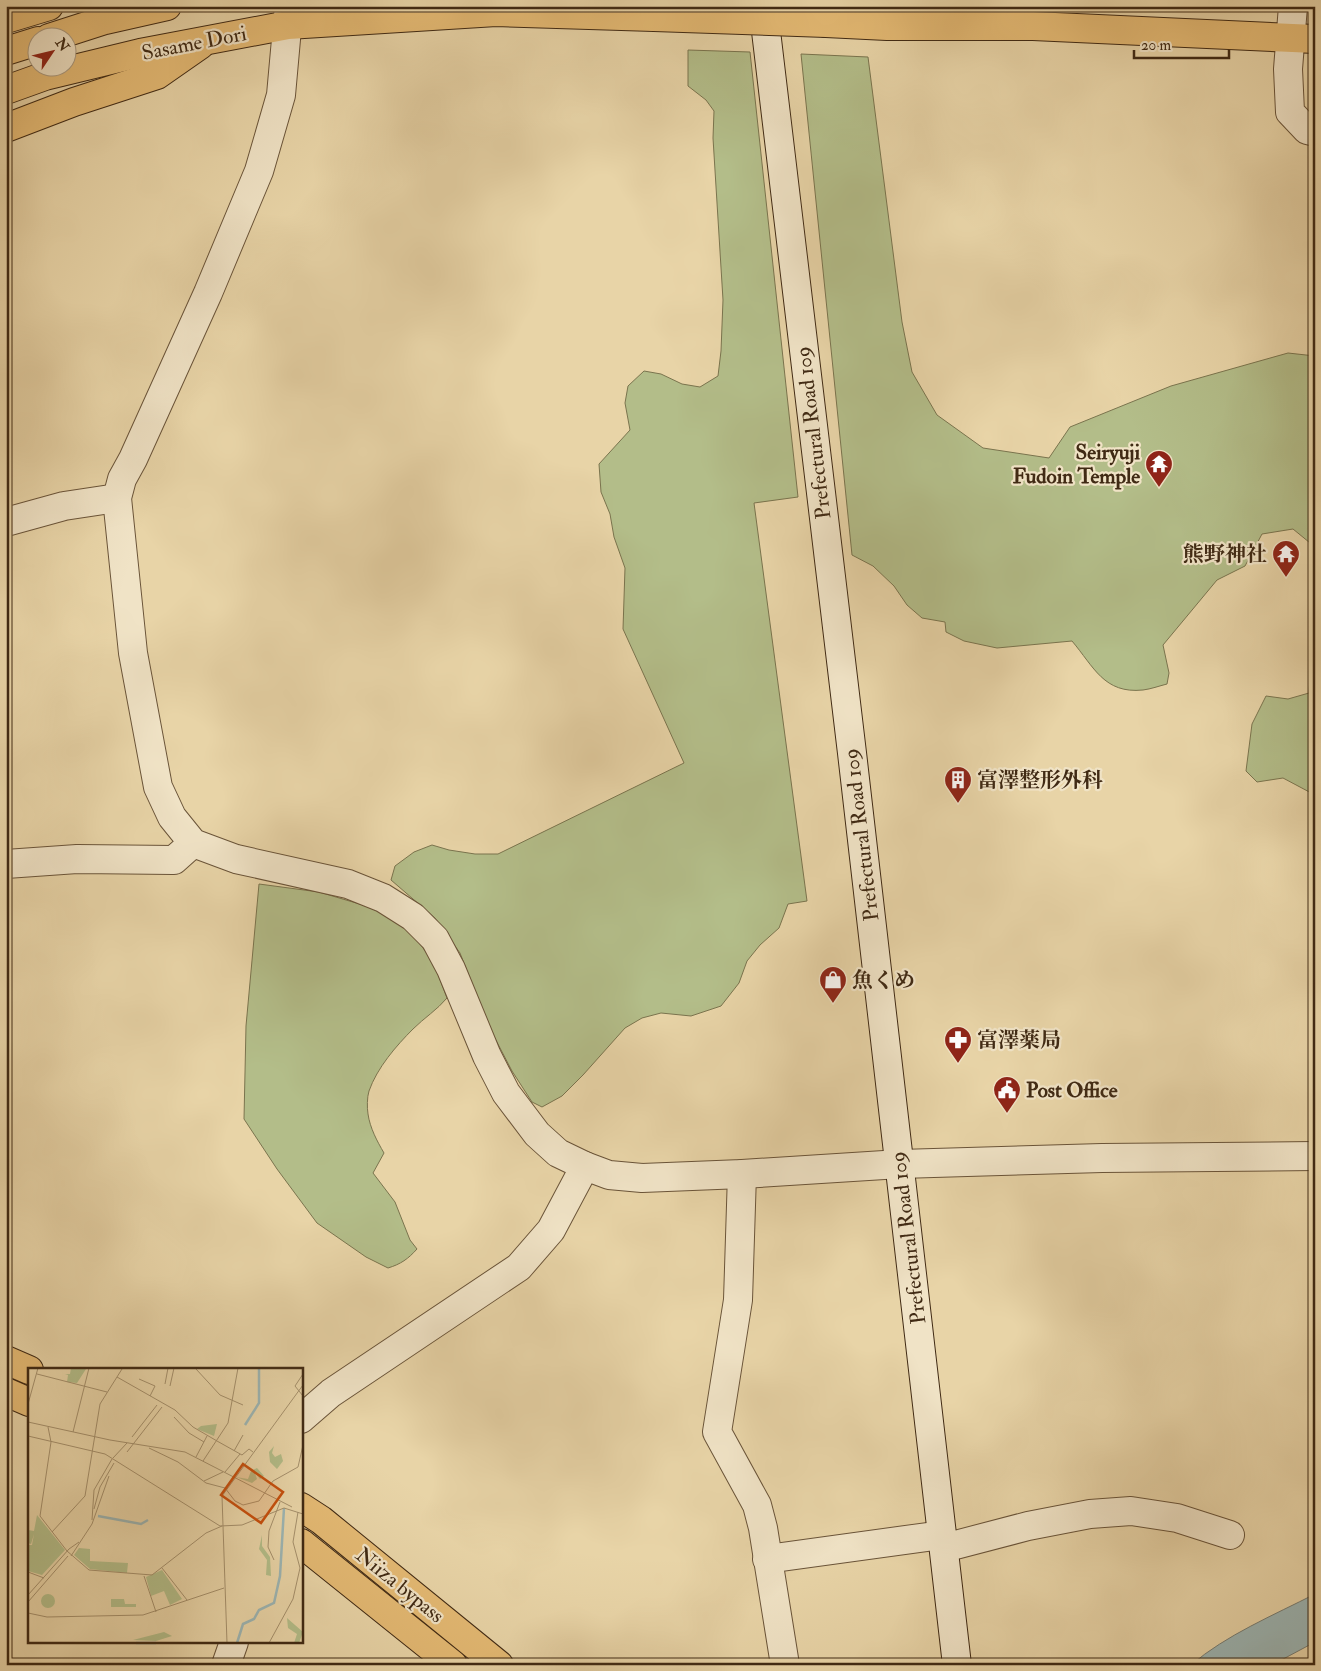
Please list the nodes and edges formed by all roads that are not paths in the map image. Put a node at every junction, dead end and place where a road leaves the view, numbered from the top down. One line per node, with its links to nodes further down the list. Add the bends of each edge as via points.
1 (49, 6): 6 (main road)
2 (763, 6): 20 (street, Prefectural Road 109)
3 (1293, 6): 8 (street)
4 (158, 7): 7 (main road, Sasame Dori)
5 (288, 16): 8 (main road, Sasame Dori, bridge, via 496,12 887,26 1032,26); 9 (main road, Sasame Dori); 15 (street, via 281,95 259,170 208,293 122,479)
6 (6, 19)
7 (78, 29)
8 (1302, 38): 14 (street, via 1288,69 1290,112 1307,130)
9 (205, 41): 12 (main road, Sasame Dori, via 140,52 45,76); 13 (main road, via 157,75)
10 (28, 44): 11 (main road)
11 (6, 51)
12 (6, 90)
13 (6, 128)
14 (1315, 132)
15 (117, 498): 16 (street, via 64,506); 17 (street, via 133,653 158,788 172,817)
16 (6, 522)
17 (193, 843): 18 (street, via 174,860 77,858); 21 (street, via 236,859 348,884 383,898 413,917 435,939 451,969 506,1093 537,1134 558,1153)
18 (6, 864)
19 (1315, 1156): 20 (street)
20 (900, 1164): 22 (street); 30 (street, Prefectural Road 109)
21 (585, 1166): 22 (street, via 610,1175 642,1178); 27 (street, via 551,1230 520,1267 331,1394)
22 (742, 1174): 32 (street, via 738,1300 717,1432 757,1505)
23 (6, 1360): 24 (main road)
24 (28, 1370)
25 (6, 1392): 26 (main road)
26 (28, 1402)
27 (302, 1417)
28 (302, 1508): 36 (main road, Niiza bypass)
29 (1230, 1535): 30 (street, via 1177,1518 1132,1511 1090,1514)
30 (943, 1542): 32 (street); 38 (street, Prefectural Road 109)
31 (302, 1544): 35 (main road, Niiza bypass)
32 (767, 1559): 37 (street)
33 (233, 1644): 34 (street)
34 (226, 1665)
35 (453, 1665)
36 (499, 1665)
37 (784, 1665)
38 (957, 1665)

